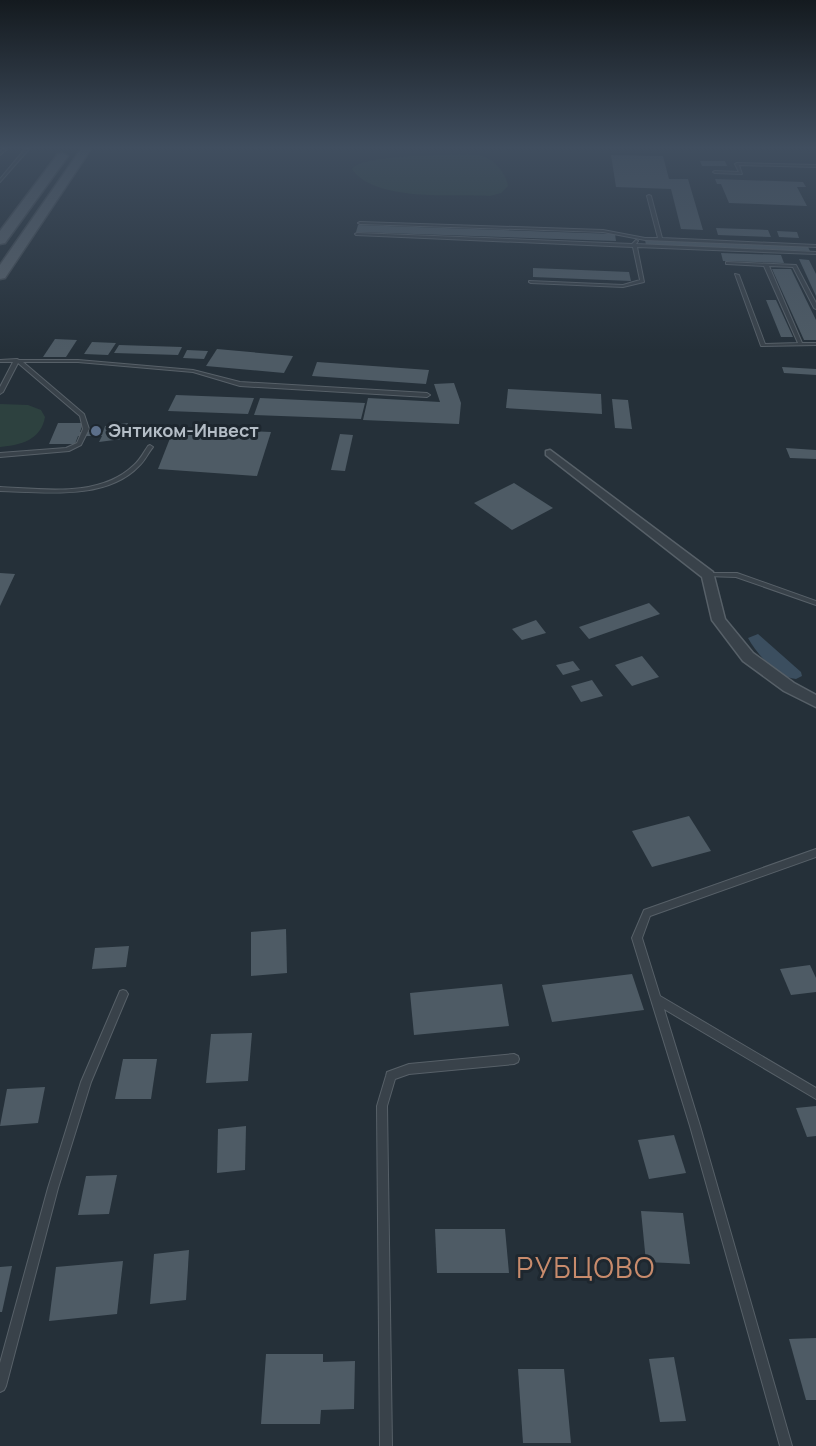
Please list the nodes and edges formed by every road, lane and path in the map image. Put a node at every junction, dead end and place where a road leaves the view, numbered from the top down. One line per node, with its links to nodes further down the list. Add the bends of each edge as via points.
1 (17, 216): 8 (main road)
2 (40, 216): 18 (main road)
3 (654, 216): 9 (lane)
4 (360, 223): 6 (lane)
5 (357, 234): 10 (lane)
6 (620, 234): 7 (lane); 10 (lane)
7 (638, 237): 9 (lane); 11 (lane)
8 (1, 238)
9 (660, 240): 12 (lane)
10 (622, 244): 11 (lane)
11 (634, 244): 13 (lane); 20 (lane, via 642,281 623,286)
12 (816, 246)
13 (791, 253): 14 (lane); 17 (lane)
14 (816, 253)
15 (727, 263): 16 (lane)
16 (766, 265): 17 (lane); 23 (lane)
17 (795, 266): 21 (lane)
18 (0, 275)
19 (738, 275): 23 (lane, via 763,345)
20 (531, 282)
21 (816, 308)
22 (816, 344): 23 (lane)
23 (801, 345)
24 (17, 360): 25 (lane); 26 (lane); 27 (lane, via 193,371 240,384); 30 (lane, via 82,415 86,429 78,444 67,450)
25 (0, 361)
26 (0, 392)
27 (428, 395)
28 (150, 447): 31 (lane, via 129,474 108,485 77,490)
29 (550, 453): 32 (street)
30 (0, 455)
31 (0, 489)
32 (708, 575): 33 (lane, via 737,575); 34 (street, via 719,620 748,657)
33 (816, 603)
34 (816, 702)
35 (816, 853): 37 (lane, via 647,913 637,938)
36 (123, 994): 40 (lane, via 86,1082)
37 (656, 999): 39 (lane); 42 (lane)
38 (514, 1059): 41 (lane, via 409,1069 391,1076 382,1106)
39 (816, 1094)
40 (0, 1386)
41 (386, 1446)
42 (786, 1446)

